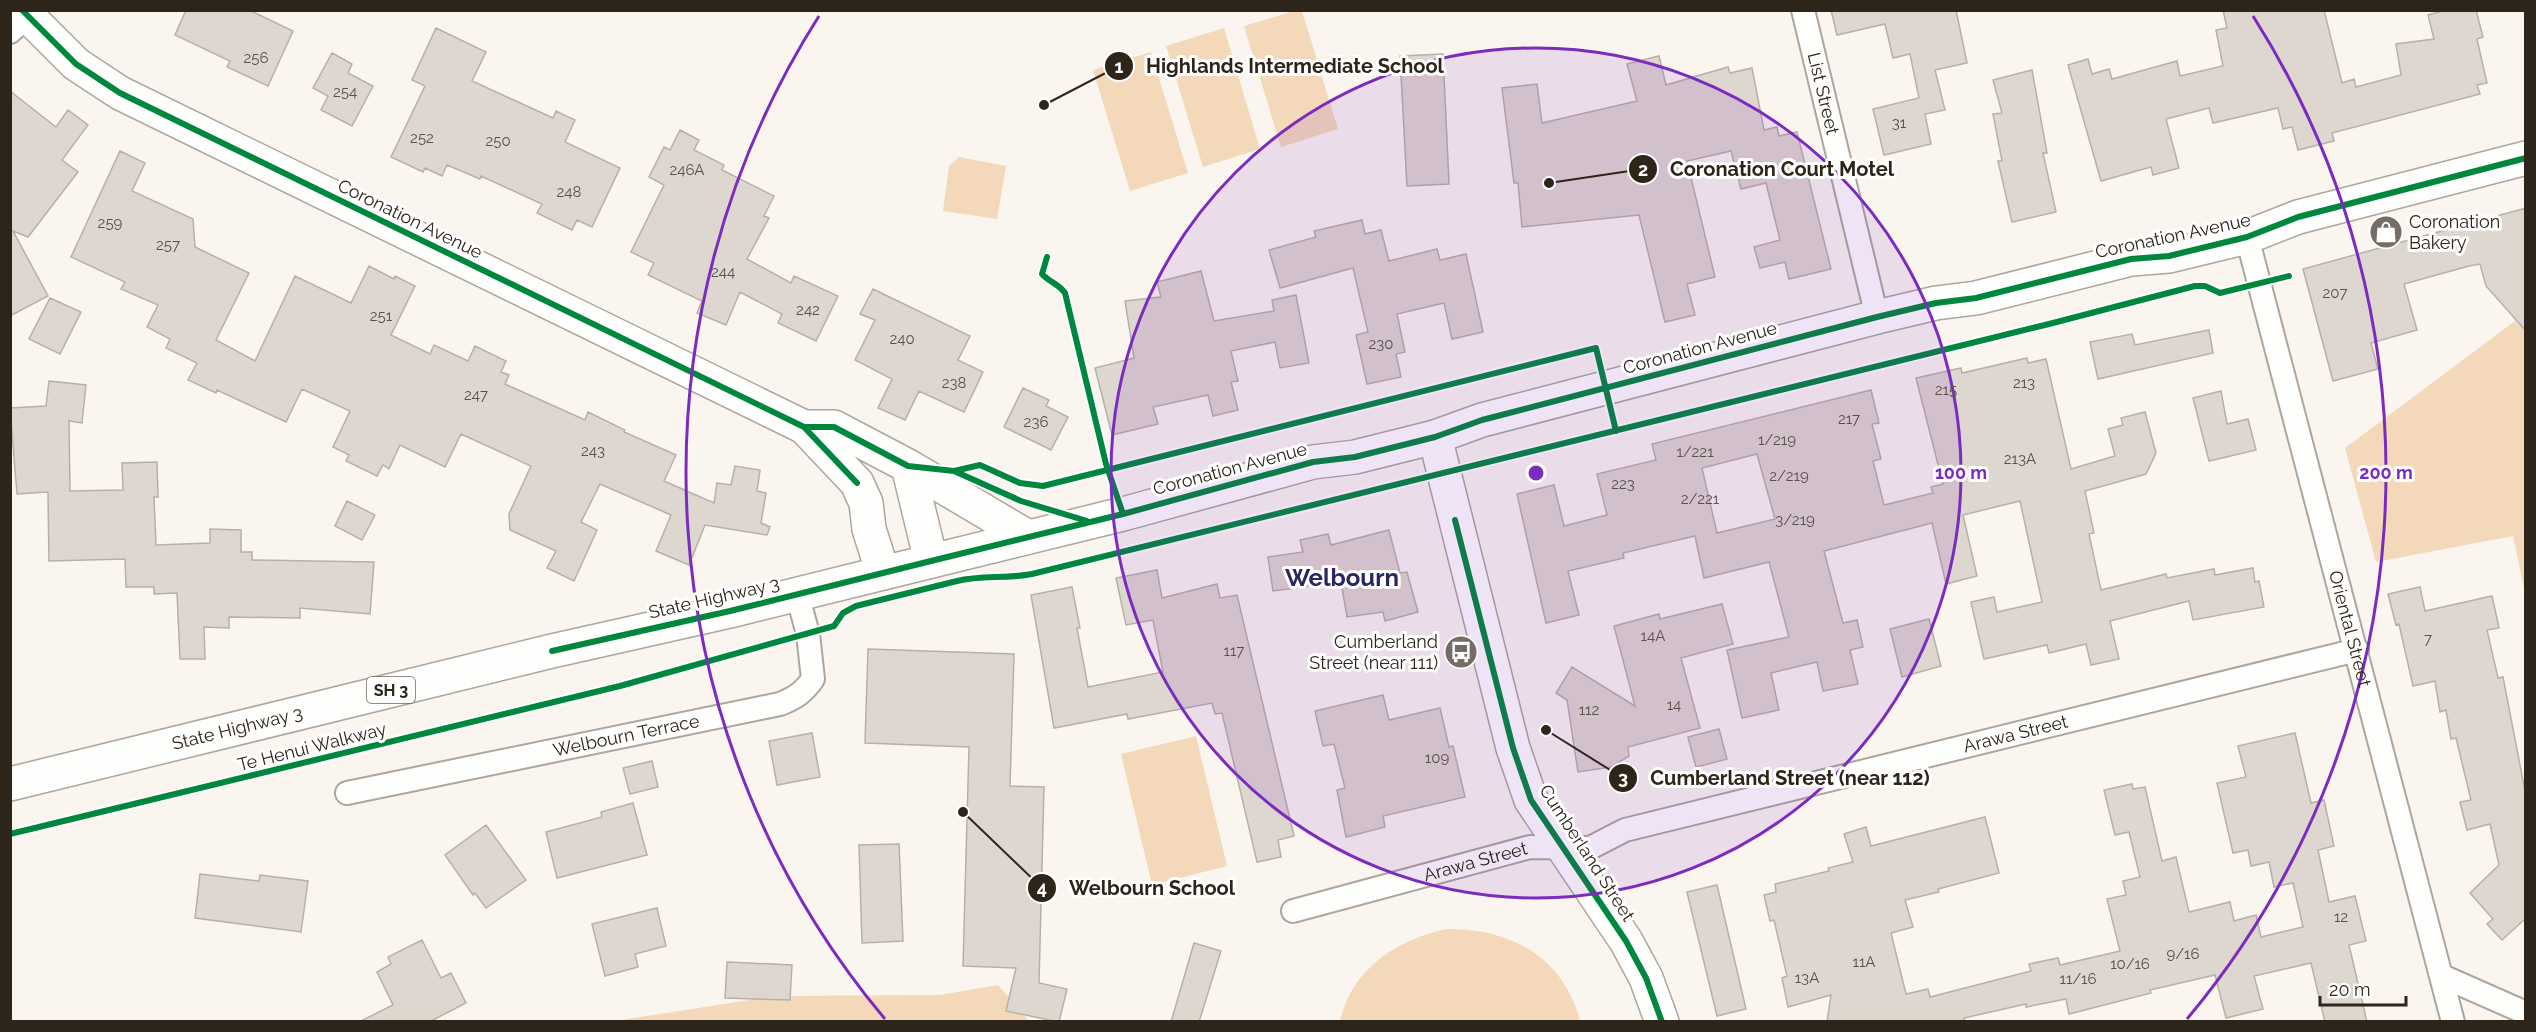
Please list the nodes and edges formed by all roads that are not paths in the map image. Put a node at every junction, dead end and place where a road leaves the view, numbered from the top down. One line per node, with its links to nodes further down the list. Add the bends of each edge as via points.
1 (1803, 10): 5 (street, List Street)
2 (20, 20): 6 (main road, Coronation Avenue, via 120,93)
3 (2526, 158): 4 (main road, Coronation Avenue / SH 3, via 2298,217)
4 (2247, 237): 5 (main road, Coronation Avenue / SH 3, via 2169,256 2131,259 1976,298); 13 (street, Oriental Street)
5 (1877, 316): 7 (main road, Coronation Avenue / SH 3, via 1482,420)
6 (804, 427): 8 (main road, Coronation Avenue, via 834,427); 11 (main road, Coronation Avenue, via 857,483 867,503 869,529)
7 (1435, 437): 9 (main road, Coronation Avenue / SH 3, via 1355,457 1313,462); 16 (main road, Cumberland Street, via 1513,748 1531,800)
8 (908, 466): 9 (main road, Coronation Avenue); 10 (main road)
9 (1028, 537): 10 (main road, Coronation Avenue / SH 3)
10 (931, 561): 11 (main road, Coronation Avenue / SH 3)
11 (883, 573): 12 (main road, State Highway 3 / SH 3)
12 (797, 594): 14 (main road, State Highway 3 / SH 3); 15 (street, Welbourn Terrace, via 808,634 813,679 803,693 792,699)
13 (2357, 650): 16 (street, Arawa Street, via 1625,830 1590,848); 18 (street, Oriental Street)
14 (10, 784)
15 (347, 793)
16 (1563, 848): 17 (street, Arawa Street, via 1530,847); 20 (main road, Cumberland Street, via 1626,941 1646,978)
17 (1293, 911)
18 (2442, 976): 19 (street); 21 (street, Oriental Street)
19 (2526, 1013)
20 (1662, 1022)
21 (2453, 1022)

